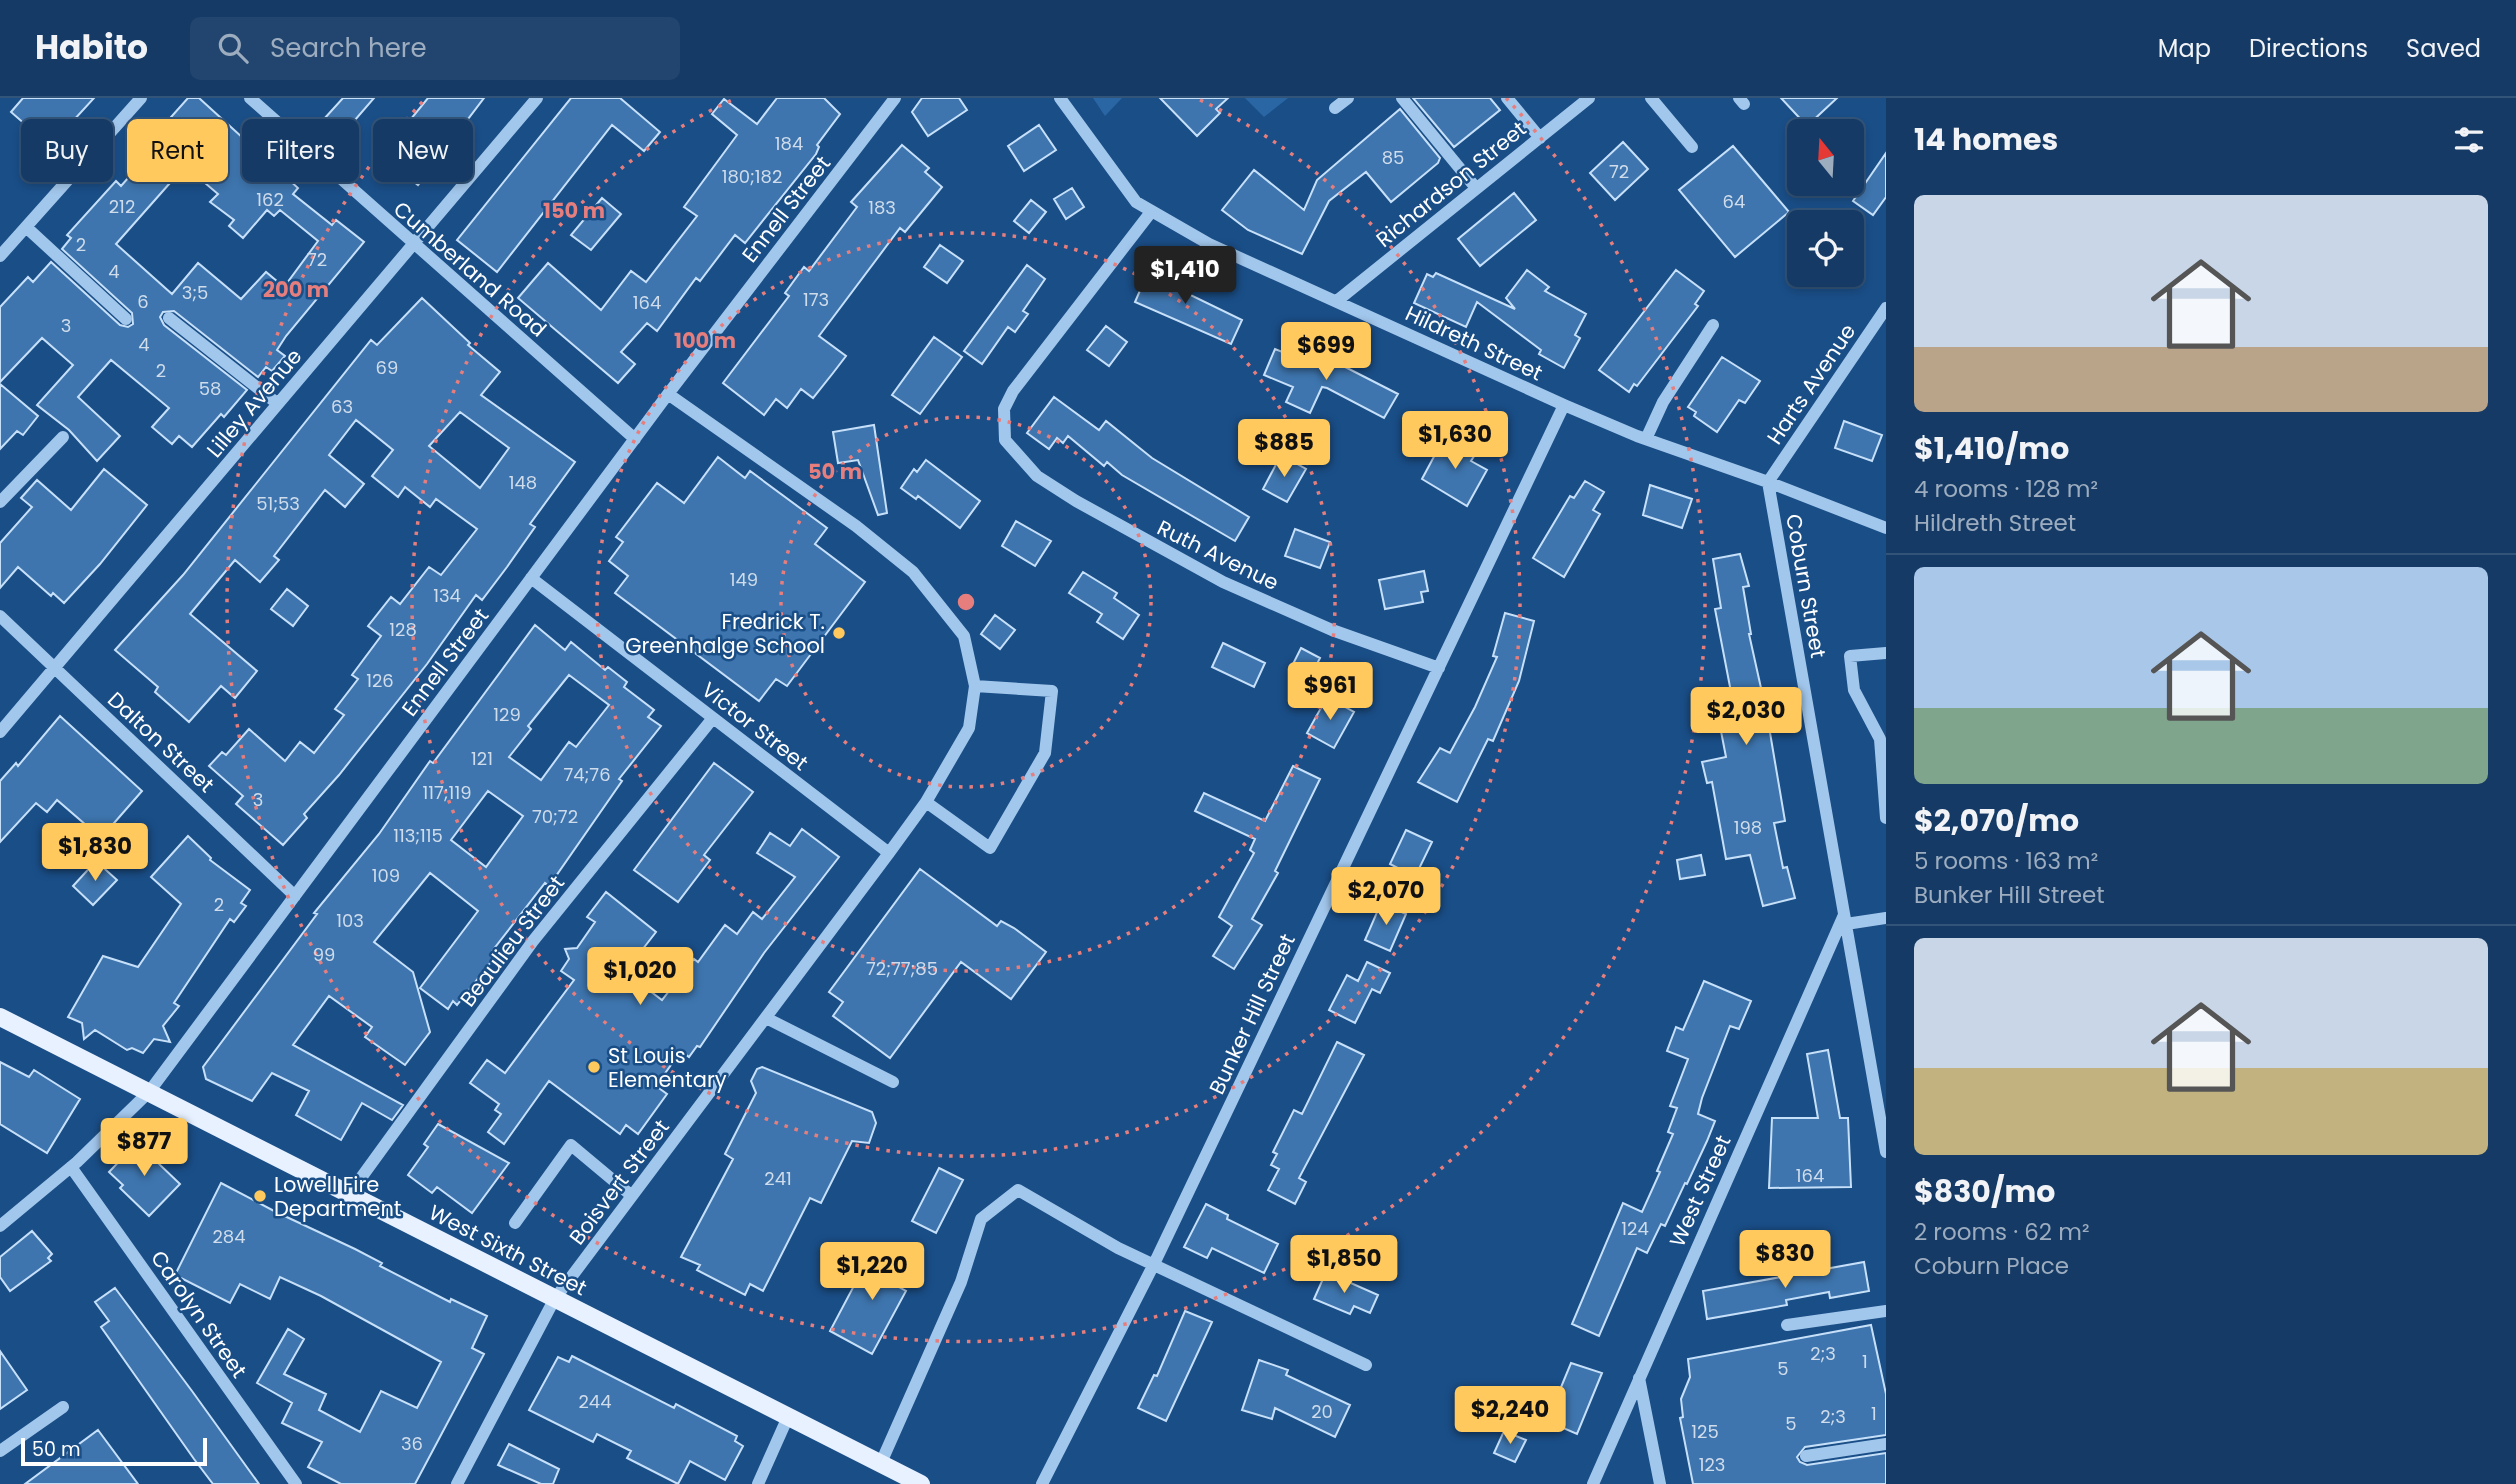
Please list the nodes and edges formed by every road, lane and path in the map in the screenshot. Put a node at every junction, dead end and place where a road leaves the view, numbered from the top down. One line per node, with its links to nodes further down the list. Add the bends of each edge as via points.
1 (141, 98): 16 (street)
2 (250, 98): 17 (street, Cumberland Road)
3 (537, 98): 17 (street, Lilley Avenue)
4 (895, 98): 24 (street, Ennell Street)
5 (1060, 98): 15 (street, Hildreth Street, via 1136,202)
6 (1348, 98): 11 (street)
7 (1402, 98): 14 (street)
8 (1507, 98): 12 (street)
9 (1589, 98): 12 (street, Richardson Street)
10 (1651, 98): 13 (street)
11 (1335, 108)
12 (1540, 138): 14 (street, Richardson Street)
13 (1692, 147)
14 (1476, 188): 19 (street, Richardson Street)
15 (1151, 212): 19 (street, Hildreth Street, via 1209,244); 37 (street, Ruth Avenue, via 1013,391 1004,409 1005,437 1037,477 1174,557 1332,630)
16 (26, 227): 18 (street); 22 (street)
17 (413, 245): 25 (street, Lilley Avenue); 28 (street, Cumberland Road)
18 (0, 256)
19 (1338, 300): 26 (street, Hildreth Street)
20 (1886, 308): 30 (street, Harts Avenue)
21 (169, 318): 25 (street)
22 (126, 319)
23 (1713, 325): 29 (street, via 1663,402)
24 (668, 394): 28 (street, Ennell Street); 38 (street, via 856,526 912,572 964,636)
25 (278, 404): 36 (street, Lilley Avenue)
26 (1564, 405): 29 (street, Hildreth Street); 37 (street, Bunker Hill Street)
27 (62, 437): 31 (street)
28 (635, 439): 33 (street, Ennell Street)
29 (1646, 439): 30 (street, Hildreth Street)
30 (1768, 482): 32 (street, Hildreth Street); 46 (street, Coburn Street)
31 (0, 502)
32 (1886, 528)
33 (531, 578): 39 (street, Victor Street); 44 (street, Ennell Street)
34 (0, 616): 36 (street, Dalton Street)
35 (1886, 653): 42 (street, via 1850,656 1854,690 1880,739)
36 (54, 668): 40 (street, Lilley Avenue); 44 (street, Dalton Street)
37 (1439, 668): 58 (street, Bunker Hill Street)
38 (975, 686): 41 (street, Boisvert Street, via 969,728); 41 (street, via 1052,691 1045,753 990,848)
39 (713, 718): 43 (street, Victor Street); 54 (street, Beaulieu Street, via 533,942)
40 (0, 732)
41 (926, 802): 43 (street, Boisvert Street)
42 (1886, 818)
43 (889, 853): 48 (street, Boisvert Street)
44 (295, 896): 50 (street, Ennell Street)
45 (1886, 918): 46 (street)
46 (1845, 920): 51 (street, Coburn Street); 63 (street, West Street)
47 (0, 1017): 50 (main road, West Sixth Street)
48 (765, 1018): 49 (street); 55 (street, Boisvert Street)
49 (892, 1082)
50 (149, 1092): 53 (street, Ennell Street); 54 (main road, West Sixth Street)
51 (1881, 1093): 52 (street, Coburn Street)
52 (1886, 1152)
53 (71, 1167): 57 (street, Ennell Street); 70 (street, Carolyn Street)
54 (350, 1193): 59 (main road, West Sixth Street)
55 (632, 1196): 56 (street, via 571,1145); 59 (street, Boisvert Street)
56 (515, 1223)
57 (0, 1226)
58 (1154, 1264): 62 (street); 69 (street, via 1018,1190 981,1219 961,1282); 74 (street, Bunker Hill Street)
59 (554, 1300): 65 (main road, West Sixth Street); 71 (street, Boisvert Street)
60 (1886, 1311): 61 (street)
61 (1787, 1325)
62 (1366, 1365)
63 (1639, 1378): 75 (street, West Street); 76 (street)
64 (63, 1407): 67 (street)
65 (787, 1419): 69 (main road, West Sixth Street); 72 (street)
66 (1886, 1444): 68 (street)
67 (0, 1451)
68 (1806, 1456)
69 (880, 1465): 73 (main road, West Sixth Street)
70 (296, 1484)
71 (457, 1484)
72 (758, 1484)
73 (921, 1484)
74 (1042, 1484)
75 (1593, 1484)
76 (1660, 1484)

